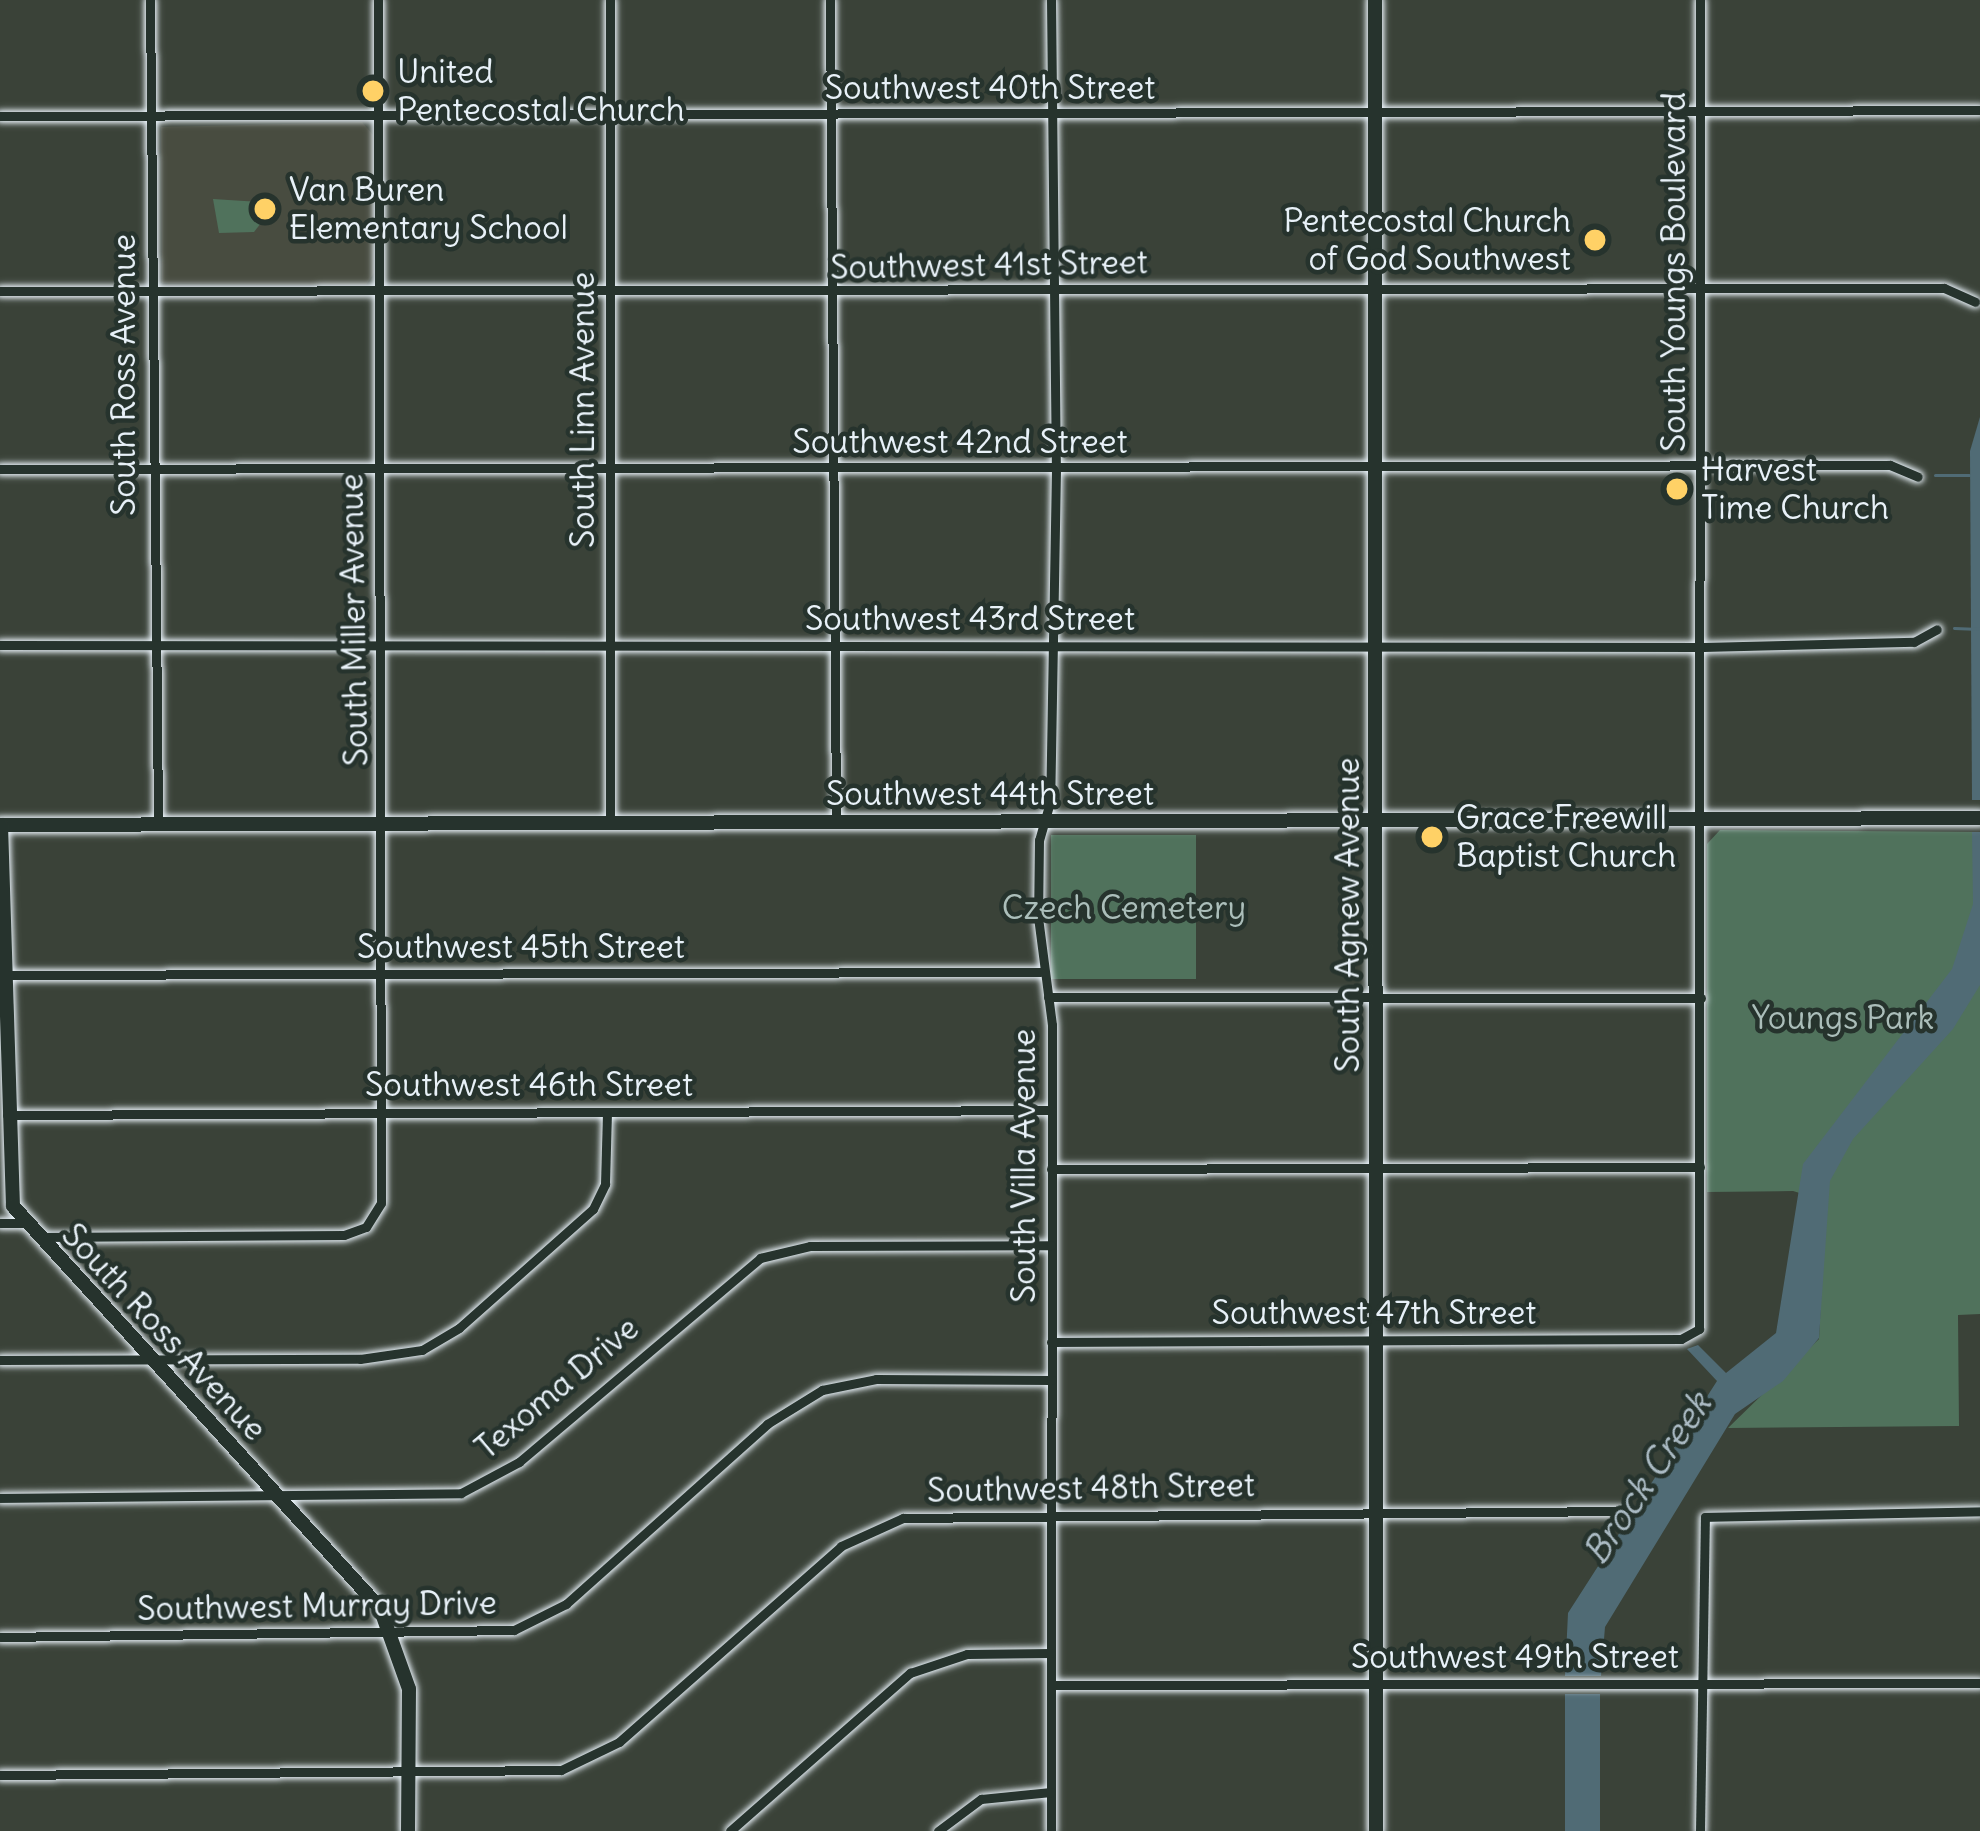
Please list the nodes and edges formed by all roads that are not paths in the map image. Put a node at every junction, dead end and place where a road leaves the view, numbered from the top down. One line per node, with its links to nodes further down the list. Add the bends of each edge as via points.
1 (150, 0): 13 (street, South Ross Avenue)
2 (378, 0): 14 (street, South Miller Avenue)
3 (610, 0): 16 (street, South Linn Avenue)
4 (830, 0): 15 (street)
5 (1051, 0): 11 (street, South Villa Avenue)
6 (1376, 0): 10 (street, South Agnew Avenue)
7 (1700, 0): 9 (street, South Youngs Boulevard)
8 (1980, 110): 9 (street, Southwest 40th Street)
9 (1702, 111): 10 (street, Southwest 40th Street); 22 (street, South Youngs Boulevard)
10 (1376, 112): 11 (street, Southwest 40th Street); 17 (street, South Agnew Avenue)
11 (1054, 115): 15 (street, Southwest 40th Street); 21 (street, South Villa Avenue)
12 (0, 116): 13 (street, Southwest 40th Street)
13 (151, 116): 14 (street, Southwest 40th Street); 20 (street, South Ross Avenue)
14 (379, 116): 16 (street, Southwest 40th Street); 18 (street, South Miller Avenue)
15 (832, 116): 16 (street, Southwest 40th Street); 24 (street)
16 (609, 118): 23 (street, South Linn Avenue)
17 (1375, 288): 21 (street, Southwest 41st Street); 22 (street, Southwest 41st Street); 26 (street, South Agnew Avenue)
18 (380, 290): 20 (street, Southwest 41st Street); 23 (street, Southwest 41st Street); 29 (street, South Miller Avenue)
19 (0, 291): 20 (street, Southwest 41st Street)
20 (150, 291): 28 (street, South Ross Avenue)
21 (1055, 291): 24 (street, Southwest 41st Street); 32 (street, South Villa Avenue)
22 (1701, 291): 25 (street, Southwest 41st Street, via 1944,288); 27 (street, South Youngs Boulevard)
23 (610, 293): 24 (street, Southwest 41st Street); 33 (street, South Linn Avenue)
24 (830, 293): 31 (street)
25 (1975, 302)
26 (1376, 465): 27 (street, Southwest 42nd Street); 32 (street, Southwest 42nd Street); 36 (street, South Agnew Avenue)
27 (1701, 467): 34 (street, Southwest 42nd Street, via 1890,465); 42 (street, South Youngs Boulevard)
28 (152, 468): 29 (street, Southwest 42nd Street); 30 (street, Southwest 42nd Street); 38 (street, South Ross Avenue)
29 (379, 468): 33 (street, Southwest 42nd Street); 39 (street, South Miller Avenue)
30 (0, 469)
31 (835, 469): 32 (street, Southwest 42nd Street); 33 (street, Southwest 42nd Street); 43 (street)
32 (1056, 469): 41 (street, South Villa Avenue)
33 (610, 471): 40 (street, South Linn Avenue)
34 (1918, 477)
35 (1937, 629): 42 (street, Southwest 43rd Street, via 1914,641)
36 (1376, 642): 41 (street, Southwest 43rd Street); 42 (street, Southwest 43rd Street); 48 (street, South Agnew Avenue)
37 (0, 645): 38 (street, Southwest 43rd Street)
38 (154, 645): 39 (street, Southwest 43rd Street); 49 (street, South Ross Avenue)
39 (384, 646): 40 (street, Southwest 43rd Street); 50 (street, South Miller Avenue)
40 (611, 646): 43 (street, Southwest 43rd Street); 46 (street, South Linn Avenue)
41 (1050, 646): 43 (street, Southwest 43rd Street); 47 (street, South Villa Avenue)
42 (1702, 646): 45 (street, South Youngs Boulevard)
43 (833, 648): 51 (street)
44 (1980, 818): 45 (street, Southwest 44th Street)
45 (1704, 819): 48 (street, Southwest 44th Street); 58 (street, South Youngs Boulevard)
46 (610, 820): 50 (street, Southwest 44th Street); 51 (street, Southwest 44th Street)
47 (1045, 820): 48 (street, Southwest 44th Street); 51 (street, Southwest 44th Street); 53 (street, South Villa Avenue)
48 (1375, 821): 56 (street, South Agnew Avenue)
49 (158, 822): 50 (street, Southwest 44th Street); 52 (street, Southwest 44th Street)
50 (383, 822): 54 (street, South Miller Avenue)
51 (836, 822)
52 (0, 825): 55 (street, South Ross Avenue)
53 (1040, 972): 54 (street, Southwest 45th Street); 57 (street, South Villa Avenue)
54 (381, 974): 55 (street, Southwest 45th Street); 61 (street, South Miller Avenue)
55 (1, 975): 62 (street, South Ross Avenue)
56 (1375, 996): 57 (street); 58 (street); 64 (street, South Agnew Avenue)
57 (1048, 998): 59 (street, South Villa Avenue)
58 (1701, 998): 63 (street, South Youngs Boulevard)
59 (1051, 1111): 60 (street, Southwest 46th Street); 65 (street, South Villa Avenue)
60 (607, 1112): 61 (street, Southwest 46th Street); 74 (street, via 605,1184 592,1209 437,1342 382,1358)
61 (381, 1113): 62 (street, Southwest 46th Street); 68 (street, South Miller Avenue, via 381,1203 360,1231)
62 (6, 1115): 67 (street, South Ross Avenue, via 6,1176)
63 (1700, 1167): 64 (street); 70 (street, South Youngs Boulevard)
64 (1375, 1168): 65 (street); 71 (street, South Agnew Avenue)
65 (1051, 1169): 69 (street, South Villa Avenue)
66 (0, 1223): 67 (street)
67 (23, 1223): 68 (street, South Ross Avenue)
68 (40, 1237): 74 (street, South Ross Avenue)
69 (1051, 1245): 72 (street, South Villa Avenue); 77 (street, Texoma Drive, via 776,1252 723,1280 486,1484 426,1497)
70 (1695, 1334): 71 (street, Southwest 47th Street)
71 (1377, 1340): 72 (street, Southwest 47th Street); 80 (street, South Agnew Avenue)
72 (1052, 1342): 75 (street, South Villa Avenue)
73 (0, 1360): 74 (street)
74 (155, 1360): 77 (street, South Ross Avenue)
75 (1052, 1379): 81 (street, South Villa Avenue); 82 (street, Southwest Murray Drive, via 876,1379 822,1390 784,1411 550,1615 495,1634)
76 (0, 1498): 77 (street, Texoma Drive)
77 (280, 1498): 82 (street, South Ross Avenue, via 371,1595)
78 (1623, 1511): 80 (street, Southwest 48th Street)
79 (1980, 1511): 86 (street, via 1705,1517)
80 (1376, 1512): 81 (street, Southwest 48th Street); 85 (street, South Agnew Avenue)
81 (1052, 1514): 84 (street, South Villa Avenue); 90 (street, Southwest 48th Street, via 922,1516 855,1536 620,1742 577,1766)
82 (395, 1636): 83 (street, Southwest Murray Drive); 90 (street, South Ross Avenue, via 410,1703)
83 (0, 1637)
84 (1051, 1653): 88 (street, South Villa Avenue); 93 (street, via 967,1654 910,1673)
85 (1376, 1683): 86 (street, Southwest 49th Street); 88 (street, Southwest 49th Street); 96 (street, South Agnew Avenue)
86 (1700, 1683): 87 (street, Southwest 49th Street); 97 (street)
87 (1980, 1683)
88 (1051, 1685): 91 (street, South Villa Avenue)
89 (0, 1774): 90 (street, Southwest 48th Street)
90 (408, 1774): 92 (street, South Ross Avenue)
91 (1051, 1792): 94 (street, via 981,1799); 95 (street, South Villa Avenue)
92 (408, 1831)
93 (730, 1831)
94 (938, 1831)
95 (1051, 1831)
96 (1376, 1831)
97 (1700, 1831)

